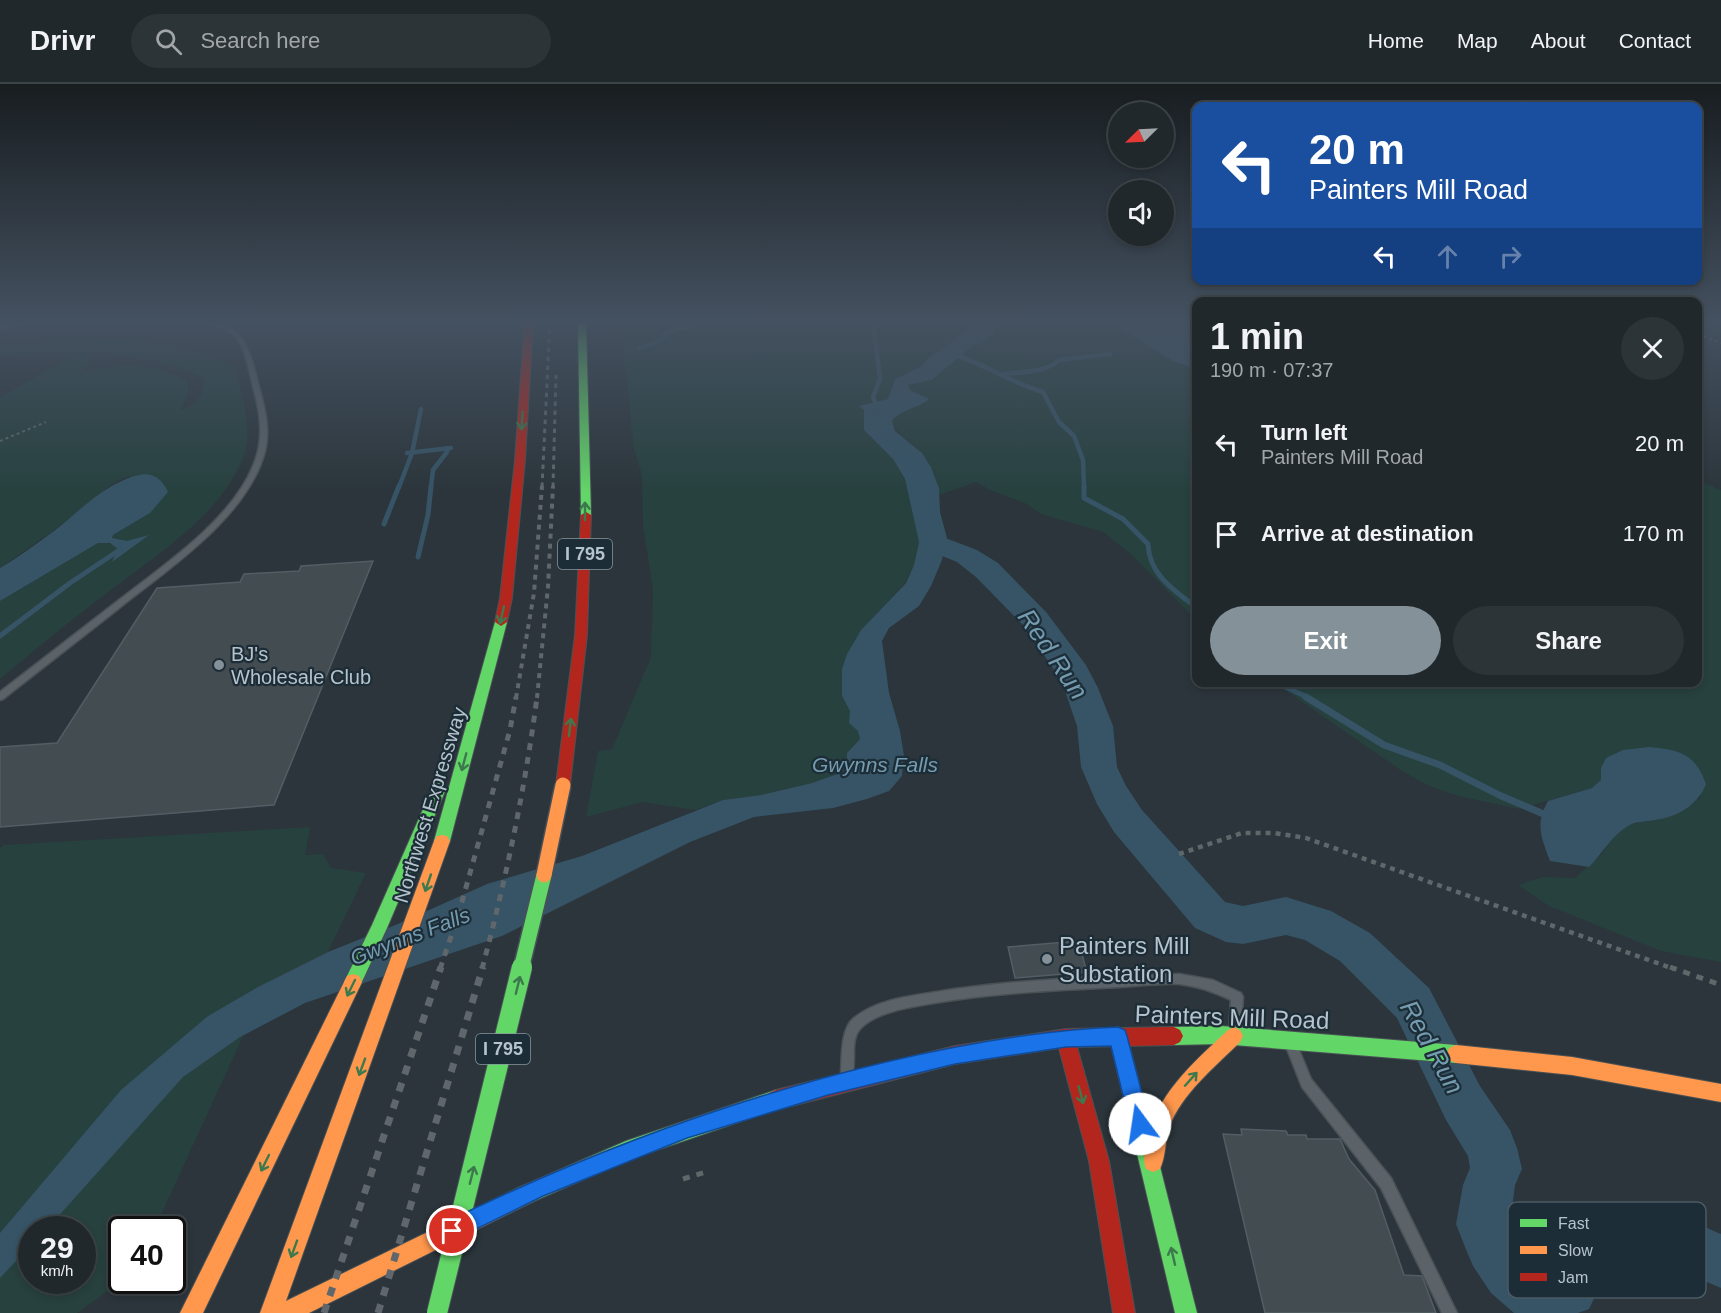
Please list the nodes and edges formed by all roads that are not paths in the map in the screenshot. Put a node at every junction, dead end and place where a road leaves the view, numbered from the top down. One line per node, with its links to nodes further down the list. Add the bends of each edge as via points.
1 (253, 378): 5 (lane, via 264,429 259,457 249,481 216,523 189,549)
2 (525, 378): 4 (main road, Northwest Expressway, one-way to 4, via 506,598)
3 (583, 378): 16 (main road, I 795, one-way to 3, bridge, via 563,785 584,584)
4 (490, 665): 13 (main road, one-way to 13, via 369,949); 14 (main road, Northwest Expressway, one-way to 14, via 447,828)
5 (0, 697)
6 (1118, 1036): 7 (main road, Painters Mill Road); 8 (main road, Painters Mill Road); 12 (main road)
7 (1234, 1036): 9 (main road, Painters Mill Road); 10 (lane, via 1238,997 1213,985 1179,979 952,993 888,1006 858,1022 850,1036); 12 (main road, one-way to 7, via 1162,1122 1188,1082)
8 (1066, 1038): 10 (main road, Painters Mill Road, via 955,1055); 17 (main road, one-way to 17, via 1099,1161)
9 (1290, 1040): 11 (main road, Painters Mill Road, via 1572,1066); 19 (lane, via 1306,1083 1386,1183)
10 (847, 1080): 15 (main road, Painters Mill Road, via 772,1101 616,1156 537,1189)
11 (1721, 1093)
12 (1152, 1169): 18 (main road, one-way to 12)
13 (191, 1313)
14 (271, 1313)
15 (286, 1313)
16 (437, 1313)
17 (1124, 1313)
18 (1186, 1313)
19 (1450, 1313)

